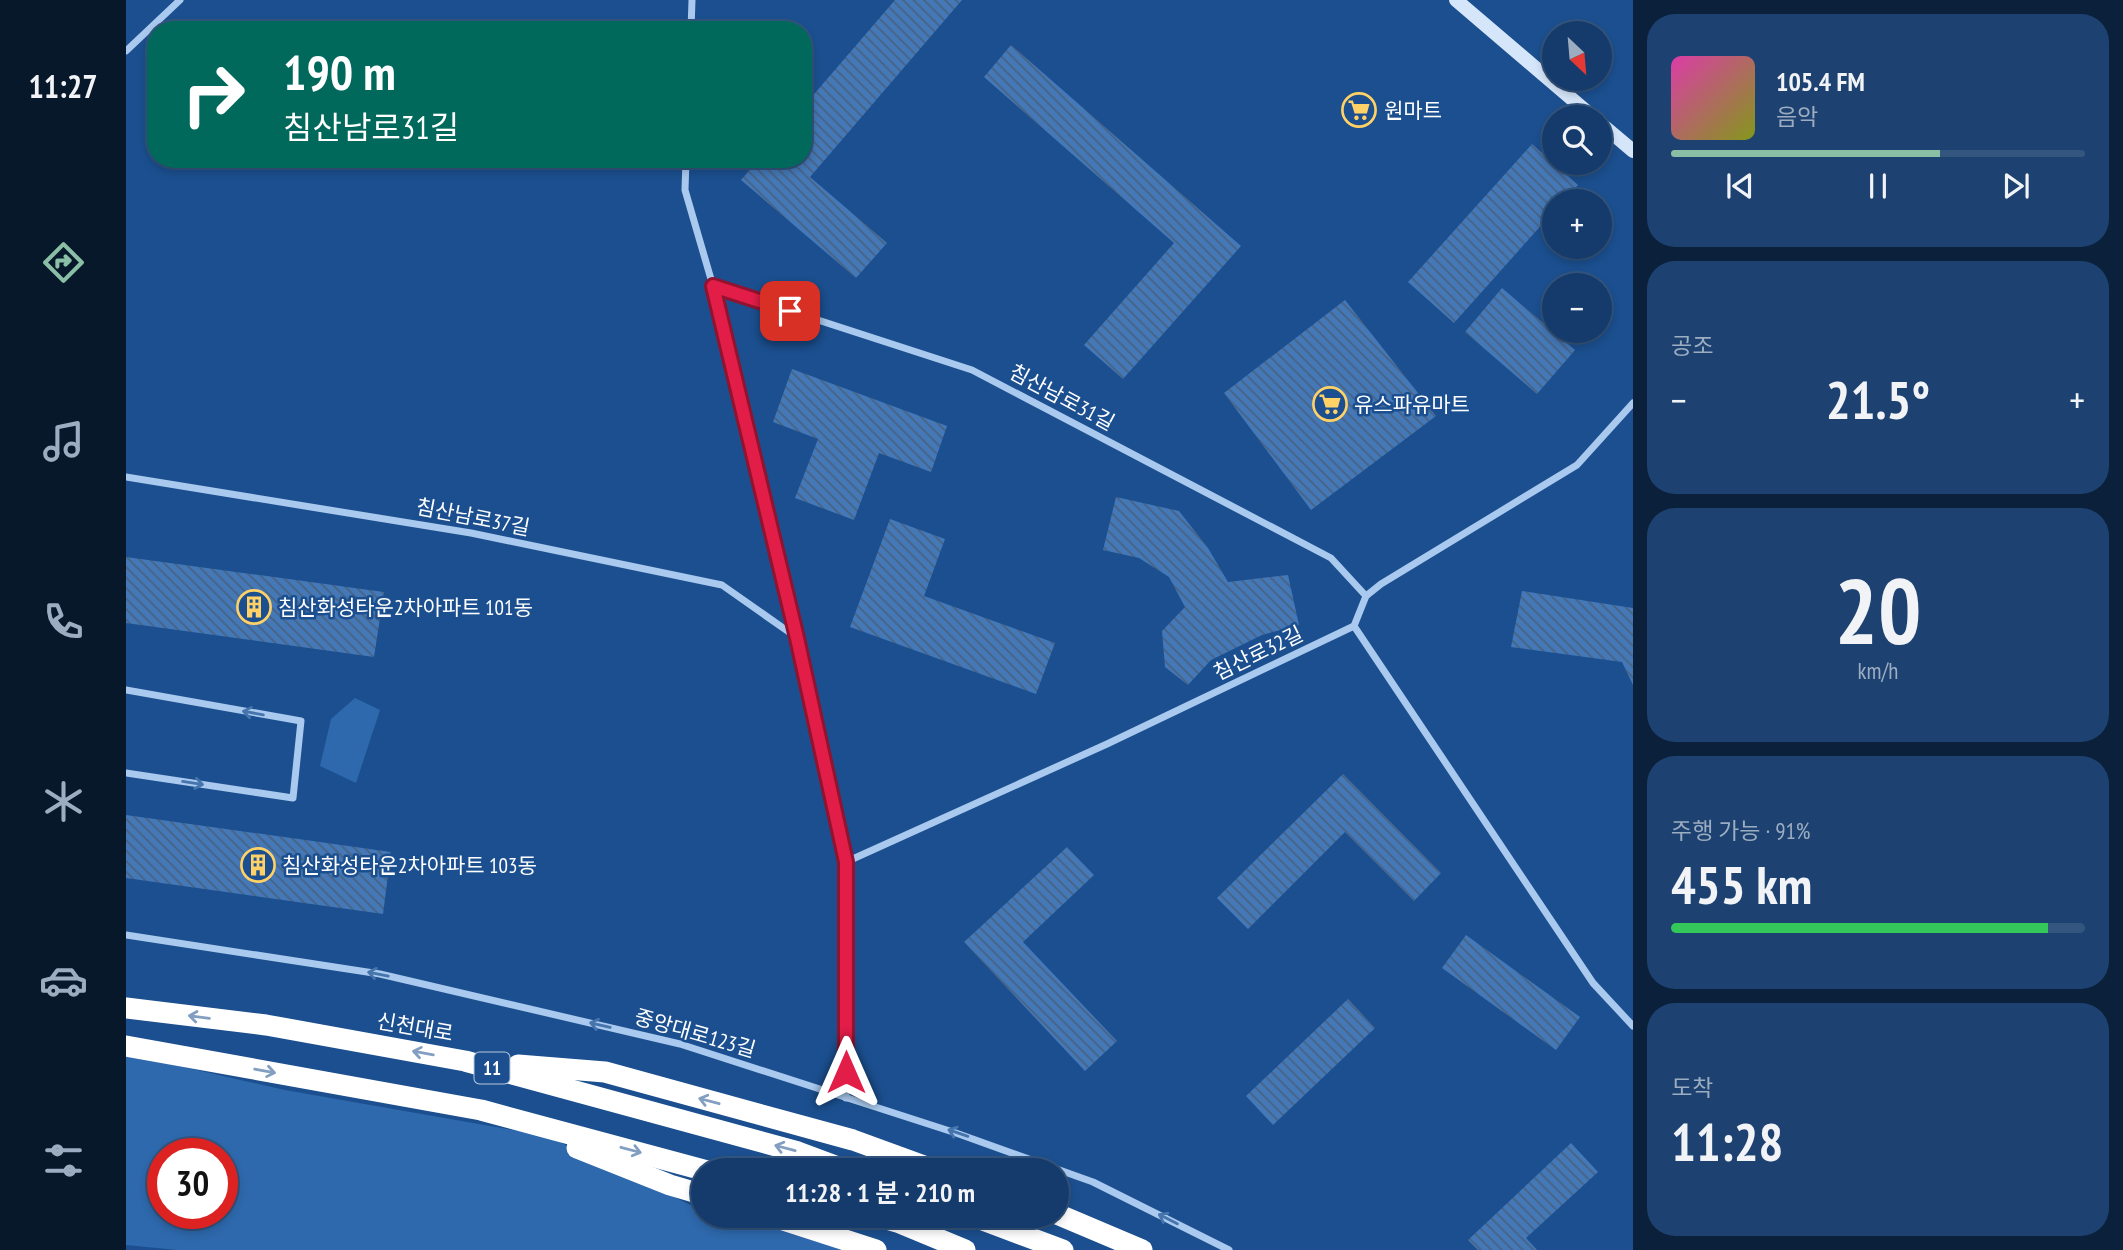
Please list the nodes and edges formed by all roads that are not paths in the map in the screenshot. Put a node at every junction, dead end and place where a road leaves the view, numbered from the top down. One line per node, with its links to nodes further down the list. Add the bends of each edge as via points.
1 (180, 0): 4 (street)
2 (692, 0): 5 (street)
3 (1456, 0): 8 (main road)
4 (158, 21)
5 (691, 21)
6 (147, 31): 7 (street)
7 (126, 51)
8 (1579, 105)
9 (1612, 133): 10 (main road)
10 (1633, 151)
11 (686, 168): 12 (street, via 685,190)
12 (713, 286): 15 (street, 침산남로31길, via 972,370 1331,558); 17 (street)
13 (1633, 403): 15 (street, via 1577,465)
14 (126, 477): 17 (street, 침산남로37길, via 471,533 722,585)
15 (1366, 596): 16 (street)
16 (1354, 626): 20 (street, 침산로32길); 23 (street, via 1593,983)
17 (797, 638): 20 (street)
18 (126, 690): 19 (street, one-way to 18, via 293,799 301,721)
19 (126, 772)
20 (846, 862): 26 (street)
21 (126, 935): 26 (street, 중앙대로123길, one-way to 21, via 680,1044 380,974)
22 (126, 1008): 25 (highway, 신천대로 / 11, one-way to 22, via 266,1025)
23 (1633, 1026)
24 (126, 1046): 27 (highway, 11, one-way to 27)
25 (465, 1061): 28 (highway, 신천대로 / 11, one-way to 25); 29 (highway, one-way to 25, via 853,1140 606,1072)
26 (846, 1098): 40 (street, 중앙대로123길, one-way to 26, via 1093,1182)
27 (481, 1110): 30 (highway, 11, one-way to 30); 31 (highway)
28 (814, 1158)
29 (902, 1158)
30 (691, 1167)
31 (691, 1191)
32 (1069, 1219): 39 (highway)
33 (808, 1228): 36 (highway)
34 (912, 1228): 37 (highway)
35 (1004, 1228): 38 (highway)
36 (876, 1250)
37 (965, 1250)
38 (1063, 1250)
39 (1142, 1250)
40 (1230, 1250)

